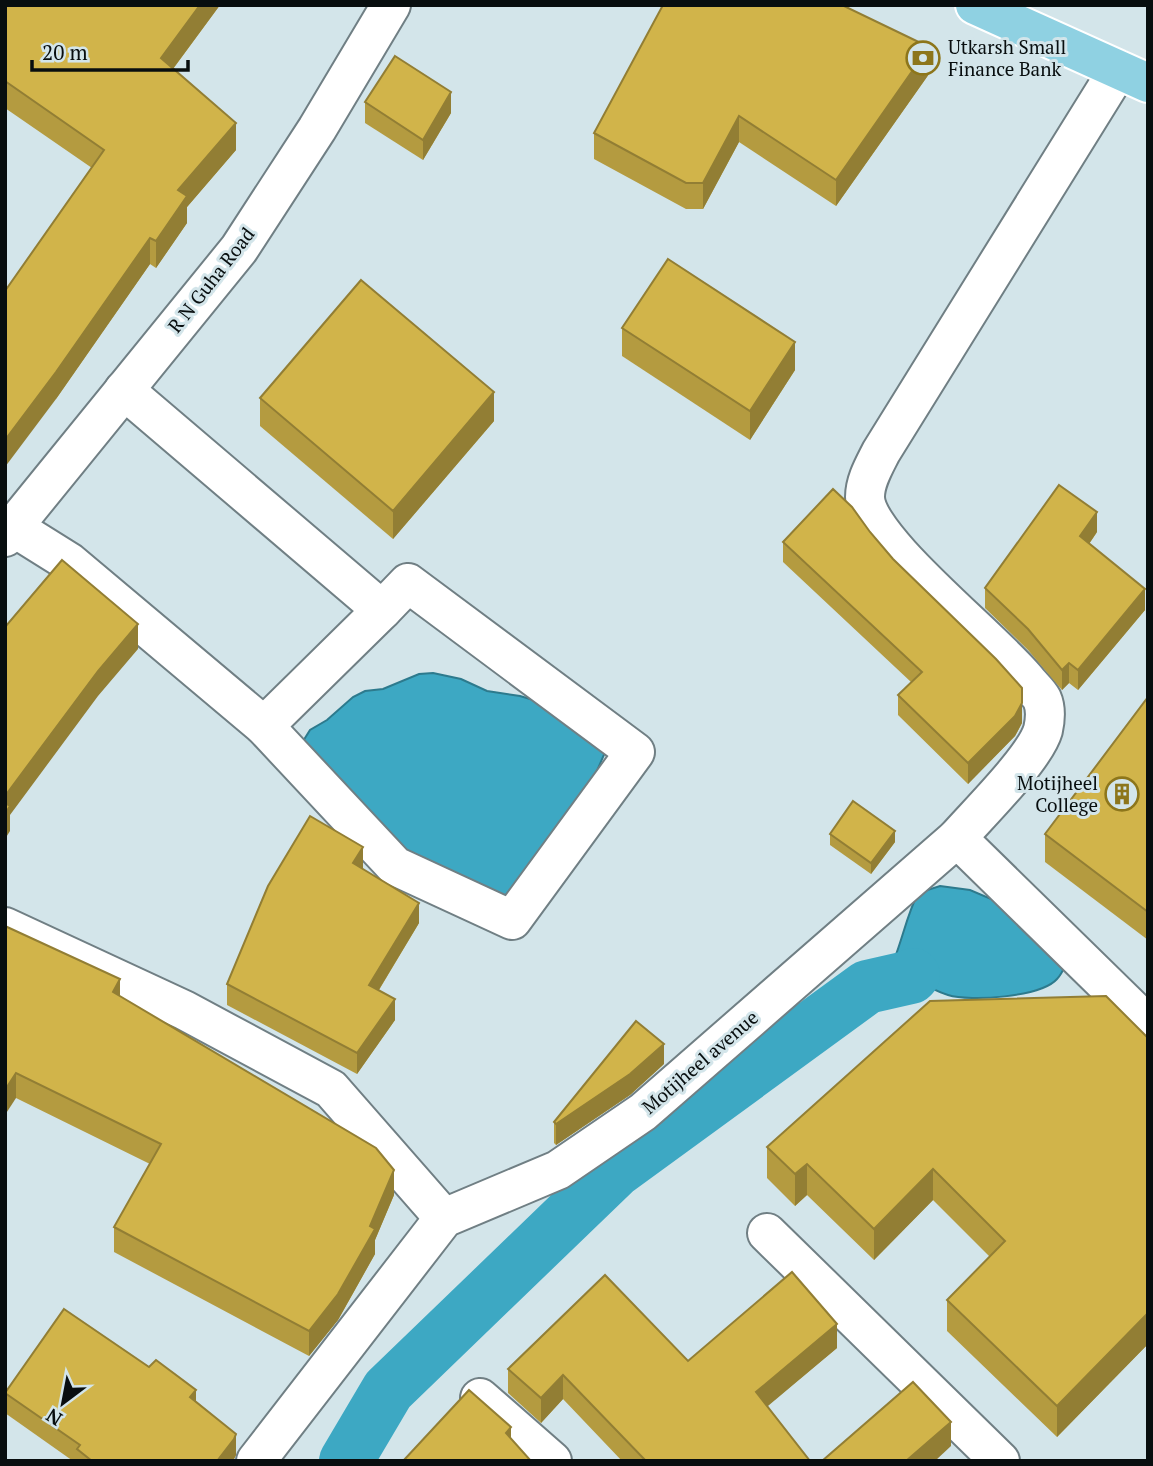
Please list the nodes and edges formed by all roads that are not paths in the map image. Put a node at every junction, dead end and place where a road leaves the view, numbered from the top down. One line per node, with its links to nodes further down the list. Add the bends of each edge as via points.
1 (391, 5): 4 (street, R N Guha Road, via 239,248)
2 (975, 5): 3 (main road)
3 (1133, 76): 8 (street, Motijheel avenue, via 881,452 868,480 865,498 869,513 886,539 1014,664 1042,699 1043,731 1032,752)
4 (124, 390): 5 (street, R N Guha Road); 6 (street)
5 (9, 532): 7 (street, via 69,562)
6 (382, 610): 7 (street); 7 (street, via 408,583 635,752 512,920 395,866)
7 (264, 726)
8 (957, 838): 10 (street); 11 (street, Motijheel avenue, via 643,1112 558,1170)
9 (5, 927): 11 (street, via 184,1010 331,1089)
10 (1148, 1025)
11 (444, 1217): 14 (street, Motijheel avenue)
12 (767, 1233): 16 (street)
13 (480, 1398): 15 (street)
14 (256, 1461)
15 (552, 1461)
16 (1000, 1461)

